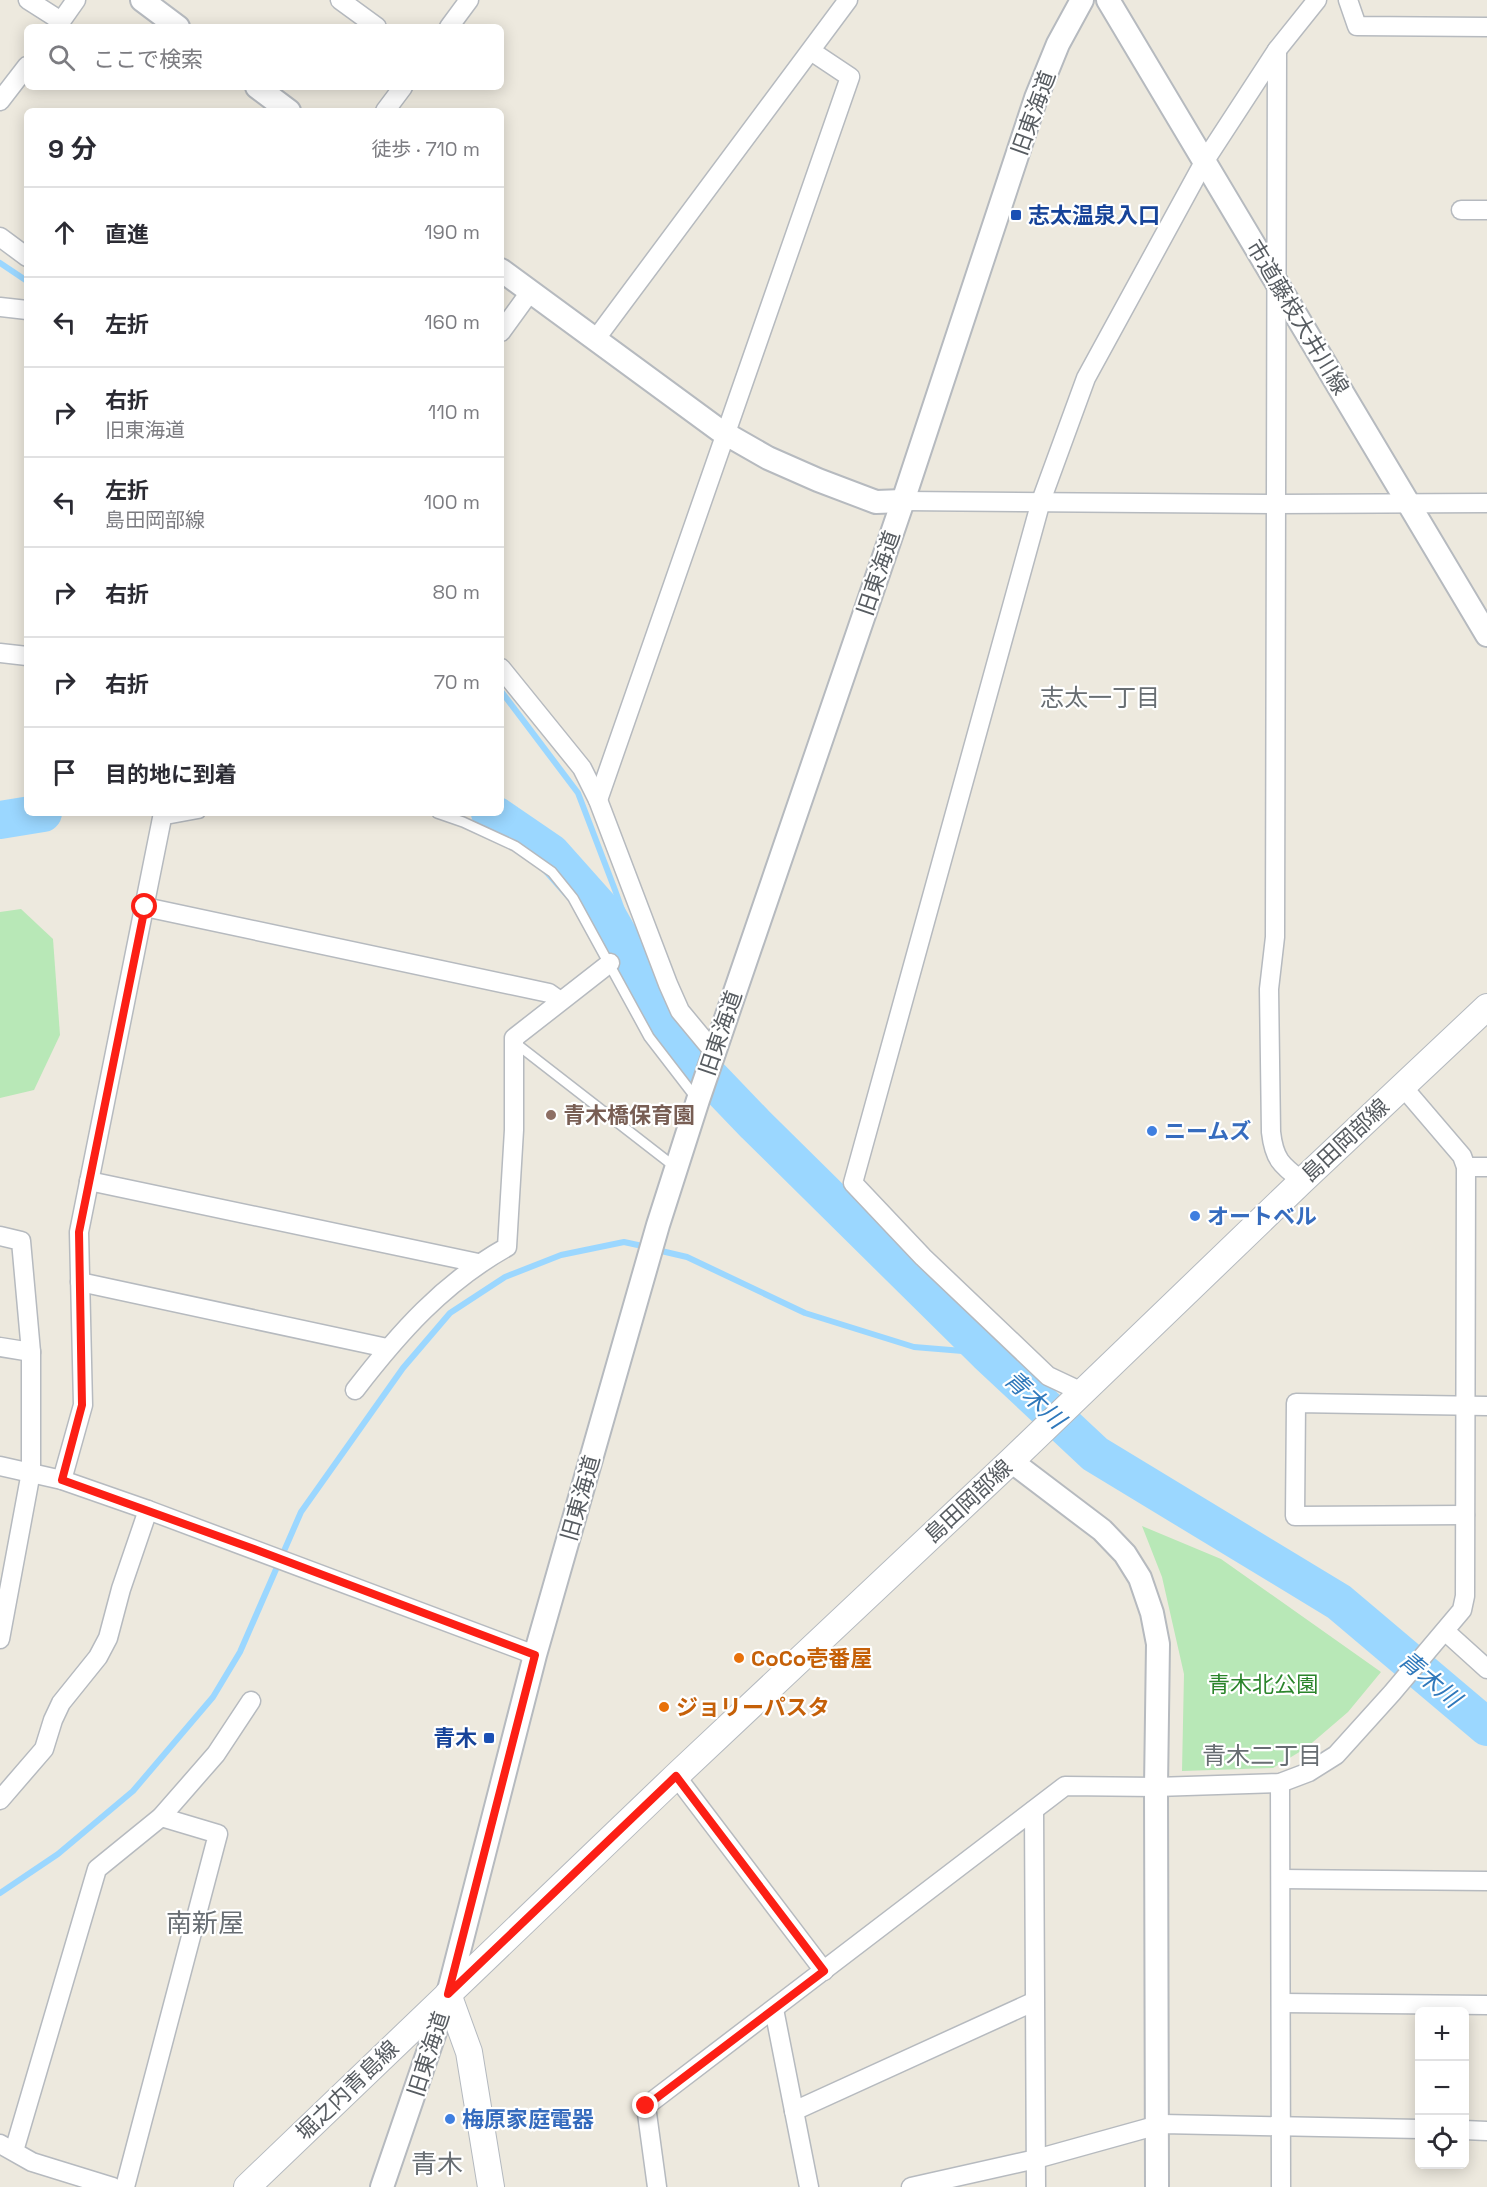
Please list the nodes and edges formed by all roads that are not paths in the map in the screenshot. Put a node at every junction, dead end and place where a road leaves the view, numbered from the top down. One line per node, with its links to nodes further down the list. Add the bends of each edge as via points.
1 (28, 0): 11 (street)
2 (76, 0): 11 (street)
3 (142, 0): 12 (street)
4 (340, 0): 13 (street)
5 (469, 0): 14 (street)
6 (848, 0): 17 (street)
7 (1082, 0): 37 (street, 旧東海道, via 1058,44 1036,98)
8 (1108, 0): 24 (street, 市道藤枝大井川線)
9 (1317, 0): 16 (street)
10 (1348, 0): 15 (street, via 1357,26)
11 (59, 24)
12 (174, 24)
13 (373, 24)
14 (451, 24)
15 (1487, 27)
16 (1277, 50): 24 (street); 30 (street)
17 (811, 51): 35 (street); 36 (street, via 850,77)
18 (24, 70): 21 (street)
19 (261, 90): 22 (street)
20 (401, 90): 23 (street)
21 (0, 101)
22 (285, 108)
23 (387, 108)
24 (1204, 162): 30 (street, 市道藤枝大井川線); 38 (street, via 1086,378)
25 (1461, 210): 26 (street)
26 (1487, 210)
27 (0, 237): 28 (street)
28 (24, 254)
29 (504, 272): 31 (street)
30 (1278, 281): 39 (street, 市道藤枝大井川線); 41 (street)
31 (530, 292): 34 (street); 35 (street)
32 (0, 307): 33 (street)
33 (24, 310)
34 (504, 328)
35 (595, 340): 36 (street)
36 (724, 434): 37 (street, via 768,458 876,502); 46 (street)
37 (903, 501): 38 (street); 54 (street, 旧東海道)
38 (1041, 501): 41 (street); 69 (street, via 853,1183 923,1257 1048,1376)
39 (1407, 502): 40 (street); 41 (street); 42 (street, 市道藤枝大井川線)
40 (1487, 503)
41 (1276, 504): 61 (street, via 1275,938 1269,989 1271,1132 1273,1150 1281,1165)
42 (1484, 625)
43 (0, 653): 44 (street)
44 (24, 656)
45 (504, 672): 46 (street, via 582,768)
46 (598, 800): 54 (street, via 680,1011)
47 (446, 816): 50 (lane, via 515,846 552,872 573,898)
48 (163, 817): 49 (street)
49 (145, 907): 51 (street, via 549,993); 60 (street)
50 (610, 963): 51 (street); 56 (lane, via 649,1037)
51 (559, 1000): 53 (street)
52 (1487, 1007): 55 (main road, 島田岡部線)
53 (514, 1042): 59 (lane); 63 (street, via 514,1130 507,1247)
54 (714, 1052): 56 (street, 旧東海道)
55 (1402, 1087): 57 (street, via 1462,1155); 61 (main road, 島田岡部線)
56 (698, 1100): 59 (street, 旧東海道)
57 (1466, 1167): 58 (street); 70 (street)
58 (1487, 1167)
59 (676, 1168): 80 (street, 旧東海道)
60 (89, 1181): 63 (street); 64 (street, via 79,1232)
61 (1302, 1181): 69 (main road, 島田岡部線)
62 (0, 1236): 67 (street, via 21,1241)
63 (478, 1263): 66 (street, via 429,1304)
64 (80, 1282): 66 (street); 75 (street, via 82,1405)
65 (0, 1347): 67 (street)
66 (387, 1348): 68 (street)
67 (31, 1352): 74 (street)
68 (355, 1390)
69 (1079, 1394): 72 (main road, 島田岡部線)
70 (1465, 1406): 71 (street); 77 (street); 77 (street, via 1296,1403 1295,1516)
71 (1487, 1406)
72 (1011, 1461): 83 (main road, 島田岡部線); 85 (street, via 1102,1530 1125,1554 1140,1578 1158,1644)
73 (0, 1466): 74 (street)
74 (31, 1472): 75 (street); 79 (street)
75 (62, 1480): 76 (street)
76 (148, 1510): 80 (street); 86 (street, via 108,1638 98,1657 61,1703 44,1749)
77 (1465, 1515): 78 (street, via 1465,1596 1462,1610)
78 (1445, 1631): 81 (street); 84 (street, via 1336,1755 1309,1772)
79 (0, 1639)
80 (535, 1655): 92 (street, 旧東海道)
81 (1487, 1669)
82 (251, 1701): 88 (street, via 216,1754)
83 (676, 1776): 91 (street); 92 (main road, 島田岡部線)
84 (1280, 1783): 85 (street); 89 (street)
85 (1156, 1787): 87 (street, via 1065,1785); 98 (street)
86 (0, 1800)
87 (1034, 1810): 91 (street); 93 (street)
88 (161, 1817): 103 (street, via 97,1869); 106 (street, via 218,1834)
89 (1281, 1879): 90 (street); 94 (street)
90 (1487, 1881)
91 (824, 1971): 96 (street)
92 (448, 1994): 107 (main road, 堀之内青島線); 108 (street, 旧東海道); 109 (main road, via 469,2052)
93 (1034, 2002): 97 (street); 104 (street)
94 (1281, 2003): 95 (street); 99 (street)
95 (1487, 2005)
96 (774, 2008): 97 (street); 110 (street, via 646,2106)
97 (794, 2111): 111 (street)
98 (1157, 2126): 99 (street); 104 (street); 114 (street)
99 (1280, 2127): 100 (street); 115 (street)
100 (1415, 2130)
101 (1469, 2130): 102 (street)
102 (1487, 2131)
103 (7, 2147): 105 (street, via 32,2162)
104 (1036, 2159): 112 (street); 113 (street)
105 (113, 2187)
106 (124, 2187)
107 (247, 2187)
108 (382, 2187)
109 (491, 2187)
110 (657, 2187)
111 (809, 2187)
112 (911, 2187)
113 (1036, 2187)
114 (1157, 2187)
115 (1281, 2187)

